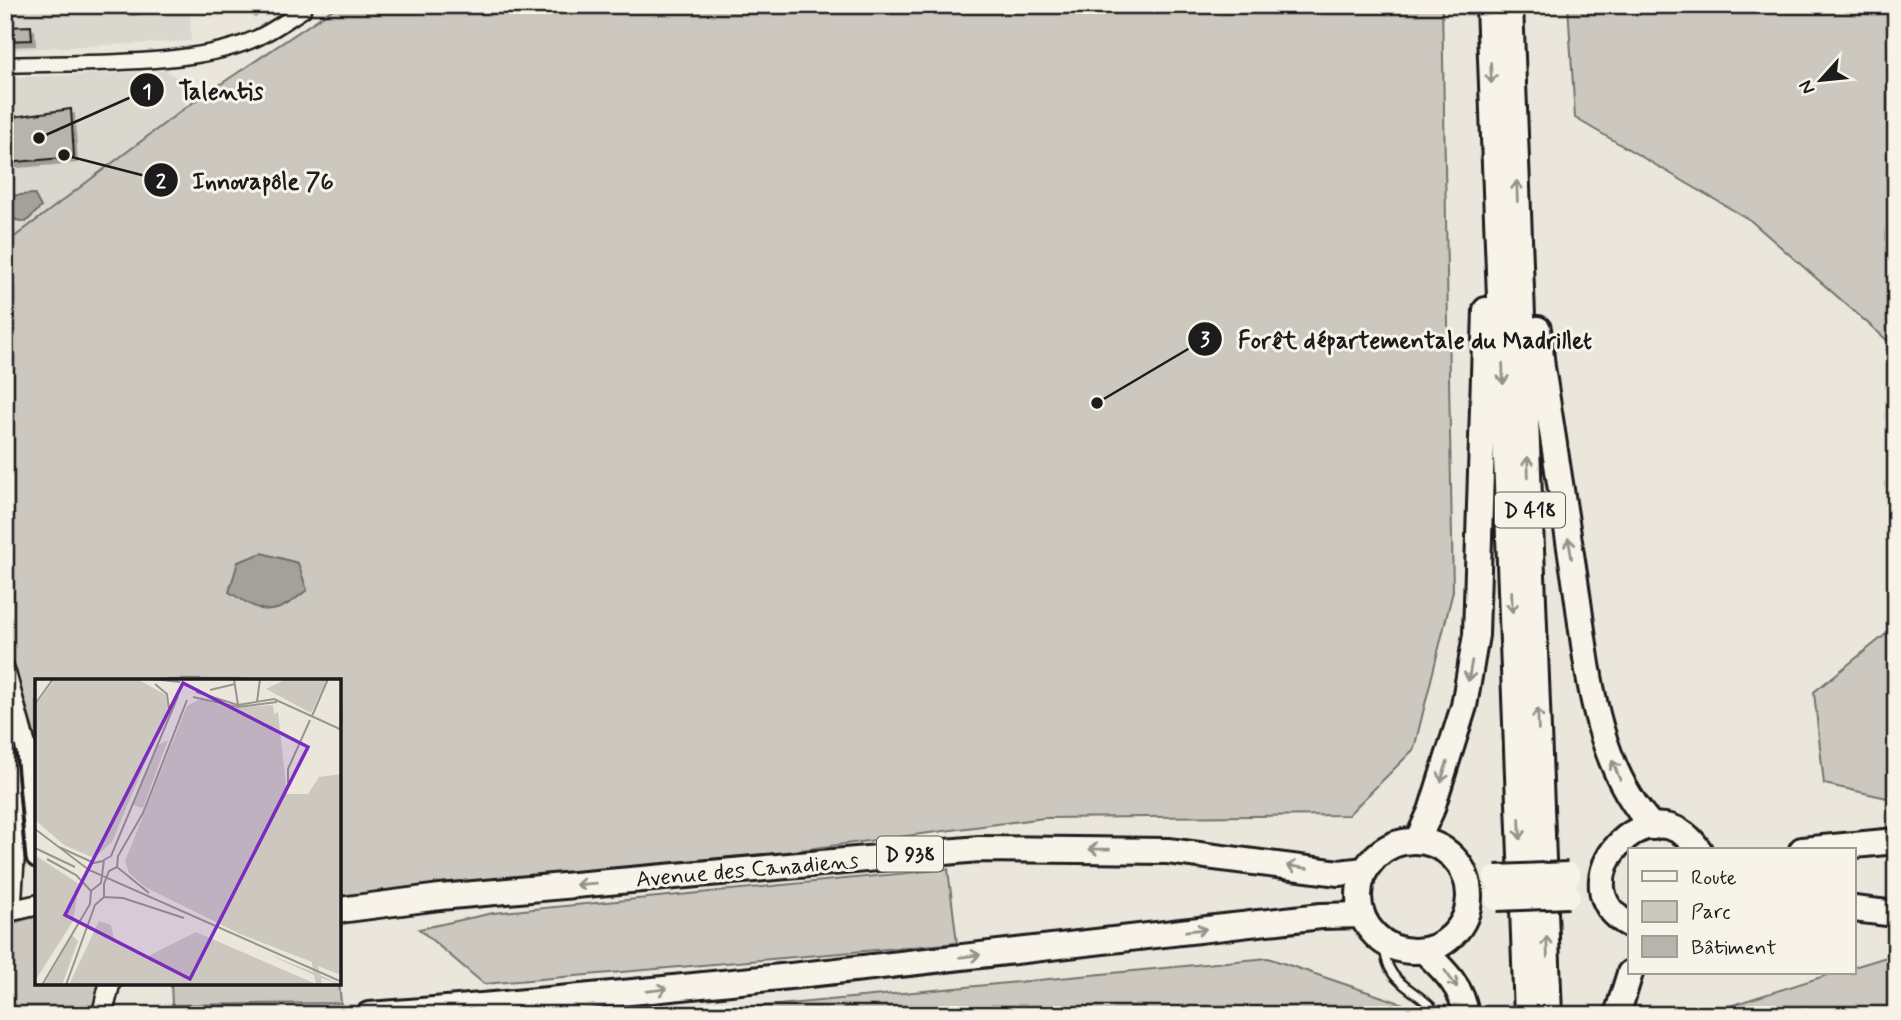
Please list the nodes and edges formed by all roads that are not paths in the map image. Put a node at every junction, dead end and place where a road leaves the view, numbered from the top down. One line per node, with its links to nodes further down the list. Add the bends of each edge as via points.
1 (1489, 5): 6 (highway, D 418, one-way to 6)
2 (1510, 5): 5 (highway, D 418, one-way to 2)
3 (303, 10): 4 (street, via 253,40 218,51)
4 (5, 65)
5 (1519, 235): 9 (highway, one-way to 5, via 1626,793 1594,700 1542,367 1533,265); 36 (highway, D 418, one-way to 5)
6 (1499, 262): 11 (highway, one-way to 11, via 1486,302 1476,635 1460,719); 35 (highway, D 418, one-way to 35)
7 (5, 671): 10 (street, via 27,751)
8 (5, 759): 22 (street, via 14,860)
9 (1653, 827): 13 (highway, via 1674,830); 15 (highway, via 1628,834)
10 (35, 837)
11 (1417, 841): 16 (highway, via 1387,848); 18 (highway, via 1448,852 1460,865)
12 (1896, 841): 14 (highway)
13 (1697, 848)
14 (1823, 848)
15 (1605, 864): 17 (highway); 19 (highway)
16 (1365, 870): 23 (highway, Avenue des Canadiens / D 938, one-way to 23, via 1339,873 1168,851 979,849); 25 (highway, via 1360,885)
17 (1568, 885): 18 (highway, bridge); 19 (highway)
18 (1468, 892): 28 (highway, via 1464,921 1454,935)
19 (1606, 898): 26 (highway)
20 (35, 905): 22 (street)
21 (1856, 909): 24 (highway)
22 (8, 910)
23 (341, 910)
24 (1896, 914)
25 (1362, 915): 27 (highway); 32 (highway, one-way to 25, via 583,999)
26 (1628, 923)
27 (1384, 943): 28 (highway); 33 (lane, via 1385,964 1395,978 1428,1001)
28 (1424, 951): 34 (highway, one-way to 34, via 1447,973)
29 (1630, 974): 37 (highway)
30 (110, 985): 31 (street)
31 (102, 1015)
32 (369, 1015)
33 (1439, 1015)
34 (1466, 1015)
35 (1527, 1015)
36 (1549, 1015)
37 (1617, 1015)

